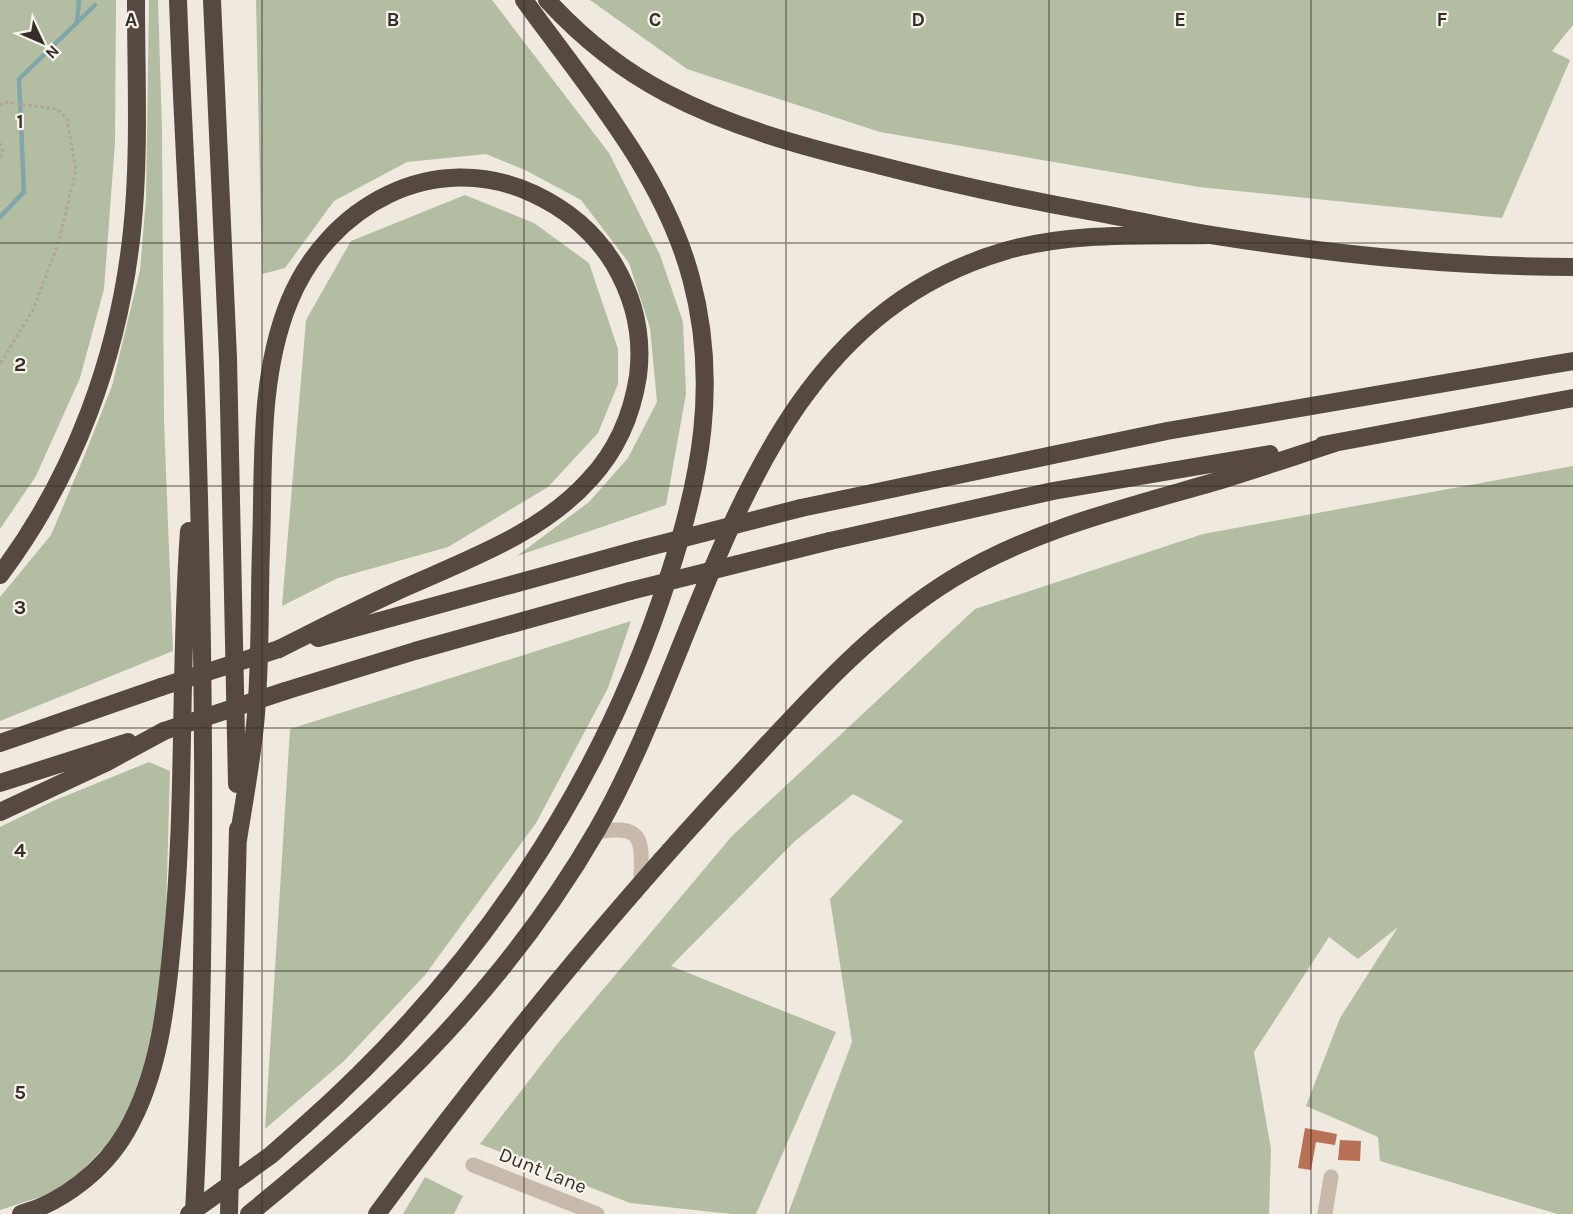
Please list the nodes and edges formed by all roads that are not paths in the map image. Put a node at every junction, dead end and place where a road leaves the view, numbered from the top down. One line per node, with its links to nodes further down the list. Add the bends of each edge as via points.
1 (136, 0): 12 (highway, via 136,178 117,326 74,452 33,526)
2 (178, 0): 10 (highway)
3 (212, 0): 19 (highway, via 228,358)
4 (524, 0): 24 (highway, bridge, via 590,88 651,184 691,276 699,313 705,382 704,429 688,518 657,615 620,708 584,779 502,909 378,1058 272,1155)
5 (547, 0): 6 (highway, via 618,65 666,93 732,122 819,150 937,180)
6 (1209, 235): 7 (highway, via 1382,257); 18 (highway, via 1090,237 1007,250 952,270 922,286 852,338 795,408 755,477 725,538 626,777)
7 (1573, 267)
8 (1573, 361): 13 (highway, bridge, via 1167,430 801,508)
9 (1573, 398): 11 (highway)
10 (197, 424): 23 (highway, via 182,620 176,904 158,1046 137,1111 110,1155 73,1188); 25 (highway, via 203,790)
11 (1335, 443): 14 (highway, bridge, via 1053,491 830,541 427,647); 20 (highway, via 1075,523 996,555 951,579 880,632 843,666)
12 (0, 575)
13 (279, 648): 15 (highway, bridge); 19 (highway, via 525,530 570,499 615,446 631,408 639,364 634,312 620,274 601,246 576,221 546,200 511,184 477,177 435,178 391,191 336,230 309,263 289,302 272,365 266,426 255,723)
14 (164, 731): 16 (highway); 17 (highway)
15 (0, 743)
16 (0, 783)
17 (0, 812)
18 (595, 832): 20 (street, via 620,828 633,833 642,846); 27 (highway, via 537,922 470,1007 401,1082)
19 (238, 840): 26 (highway)
20 (641, 881): 28 (highway, via 470,1090)
21 (473, 1165): 29 (street, Dunt Lane)
22 (1331, 1177): 30 (street)
23 (21, 1214)
24 (189, 1214)
25 (194, 1214)
26 (229, 1214)
27 (249, 1214)
28 (377, 1214)
29 (597, 1214)
30 (1325, 1214)

